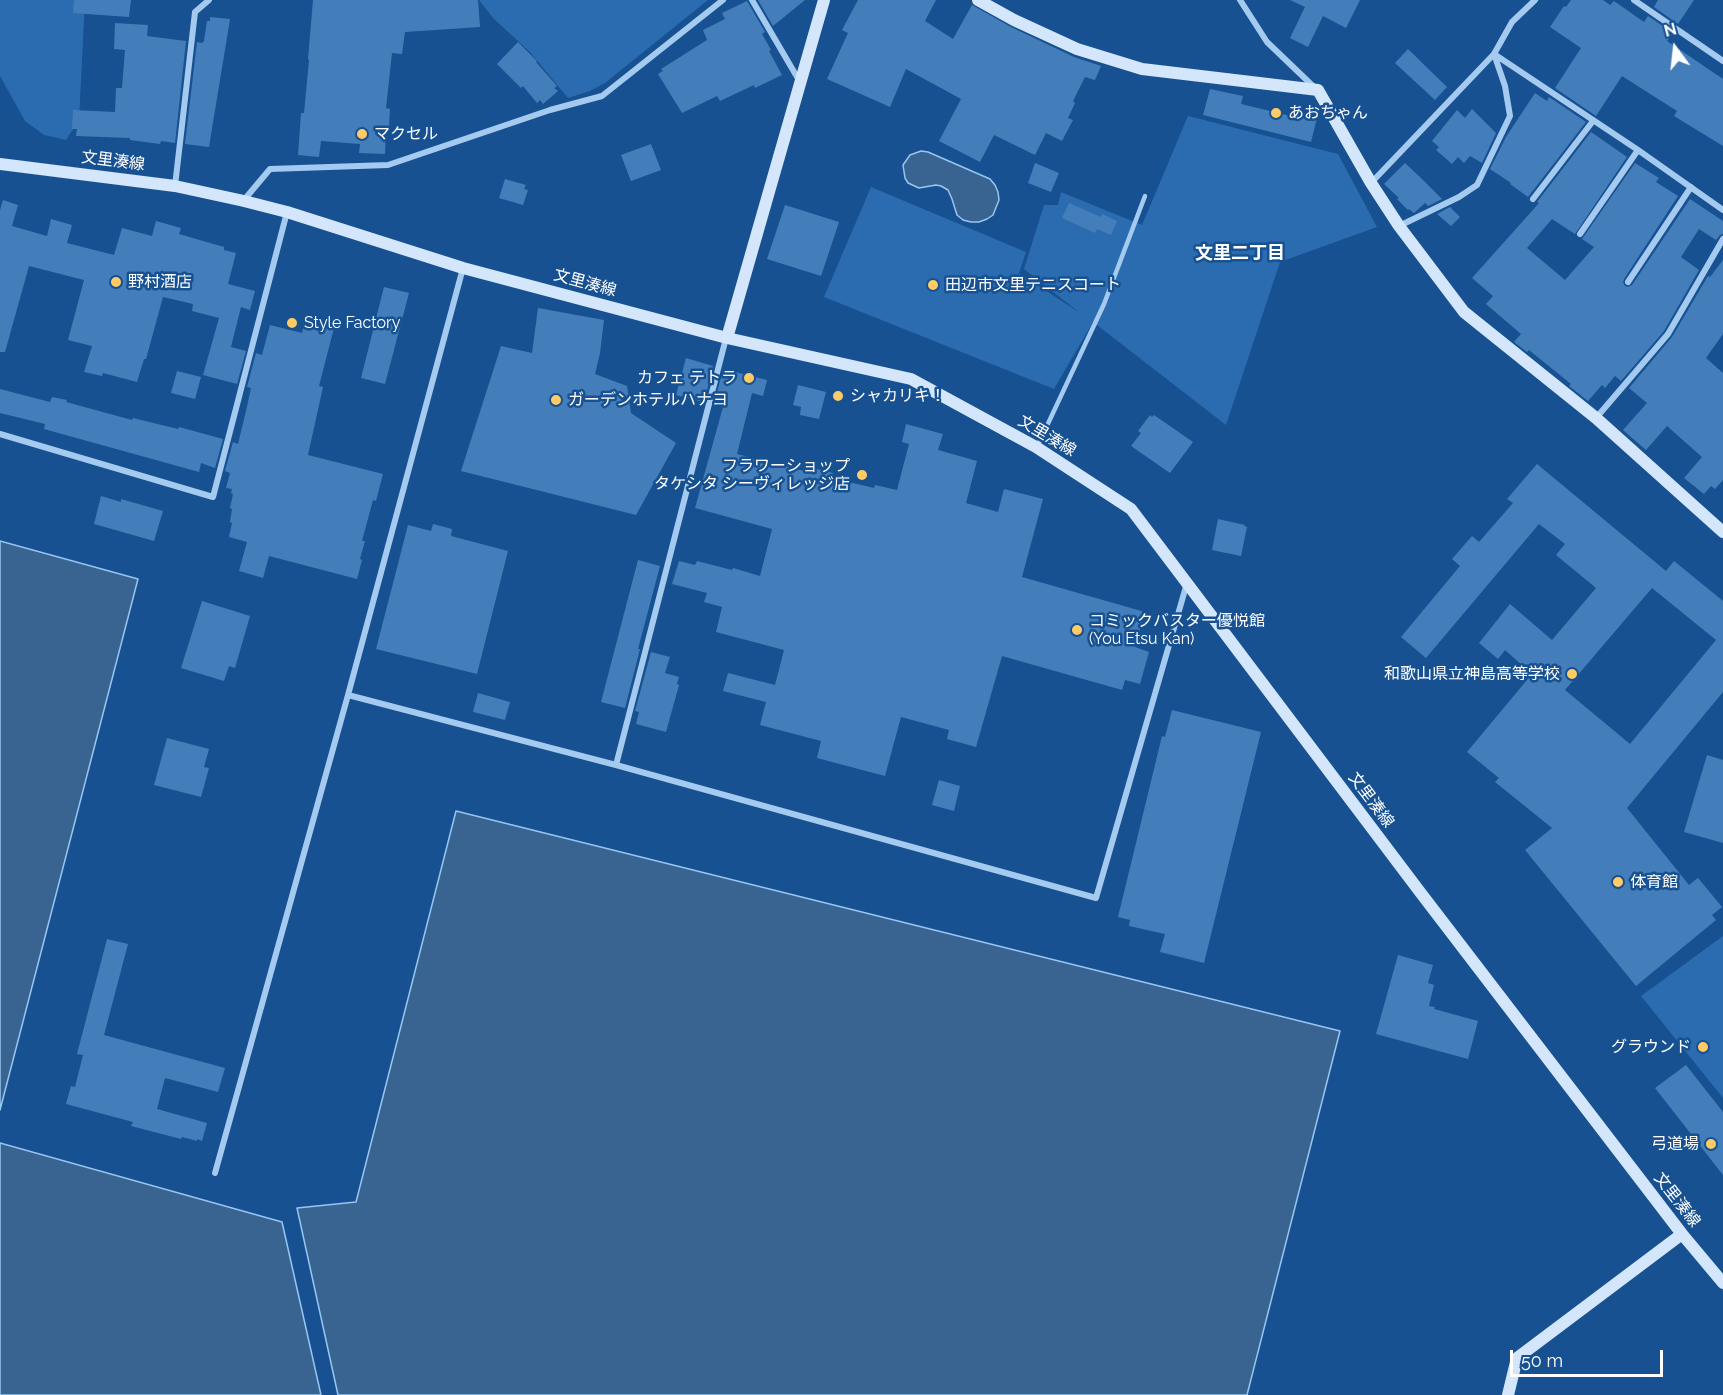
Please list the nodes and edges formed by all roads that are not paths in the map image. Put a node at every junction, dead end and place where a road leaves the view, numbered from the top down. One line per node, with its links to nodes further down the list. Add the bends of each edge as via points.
1 (209, 0): 17 (street, via 195,12)
2 (723, 0): 21 (street, via 602,96 388,165 270,169)
3 (752, 0): 11 (street)
4 (824, 0): 11 (main road)
5 (978, 0): 12 (main road, via 1077,49 1142,69)
6 (1240, 0): 12 (street, via 1267,42)
7 (1535, 0): 9 (street, via 1512,22)
8 (1634, 0): 10 (street)
9 (1494, 54): 13 (street); 16 (street); 24 (street, via 1510,116 1477,185)
10 (1723, 61)
11 (801, 83): 29 (main road)
12 (1318, 90): 16 (main road)
13 (1593, 121): 14 (street); 20 (street)
14 (1638, 150): 18 (street); 25 (street)
15 (0, 164): 17 (main road, 文里湊線)
16 (1371, 183): 24 (main road)
17 (175, 186): 21 (main road, 文里湊線)
18 (1691, 188): 22 (street); 28 (street)
19 (1145, 196): 32 (lane, via 1104,304)
20 (1533, 199)
21 (244, 201): 23 (main road, 文里湊線)
22 (1723, 210)
23 (287, 212): 27 (main road, 文里湊線); 31 (street, via 213,497)
24 (1399, 226): 30 (main road, via 1464,312)
25 (1580, 234)
26 (1723, 239): 30 (street, via 1668,334)
27 (463, 268): 29 (main road, 文里湊線); 35 (street)
28 (1628, 282)
29 (727, 338): 32 (main road, 文里湊線, via 911,379); 36 (street)
30 (1596, 418): 33 (main road)
31 (0, 434)
32 (1036, 447): 34 (main road, 文里湊線, via 1131,509)
33 (1723, 532)
34 (1187, 582): 36 (street, via 1096,898); 38 (main road, 文里湊線)
35 (348, 696): 36 (street); 37 (street)
36 (616, 765)
37 (215, 1173)
38 (1683, 1234): 39 (main road, 文里湊線); 40 (main road, via 1517,1358)
39 (1723, 1283)
40 (1508, 1395)

